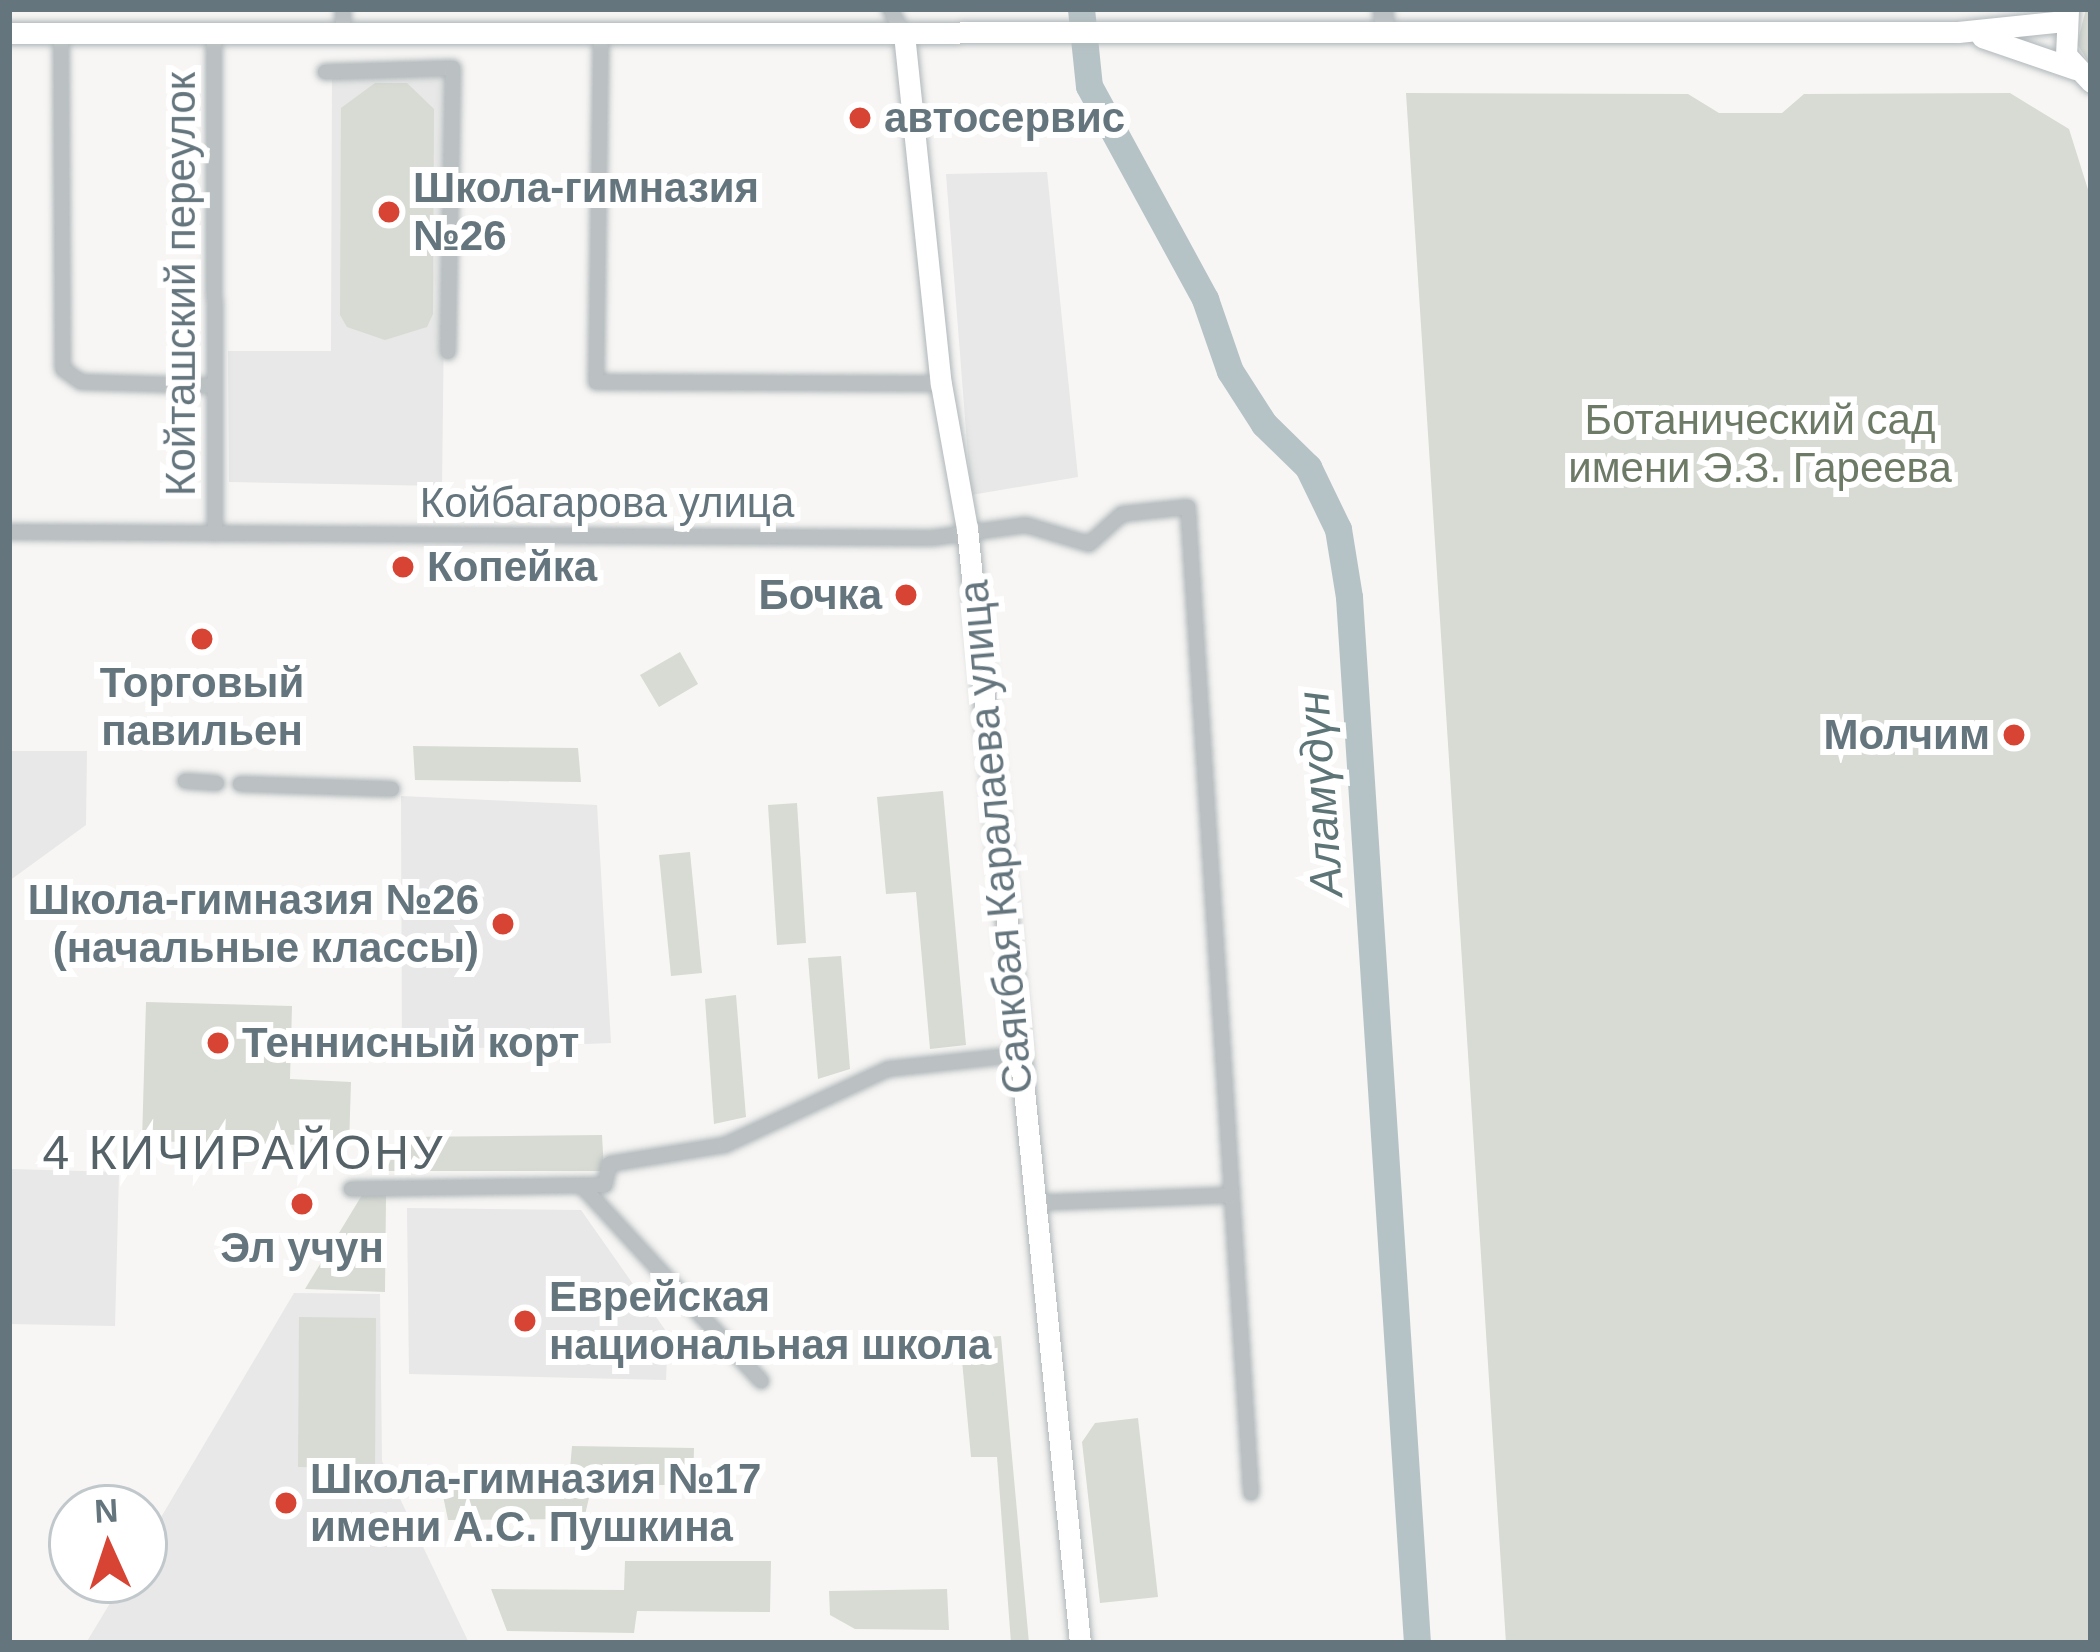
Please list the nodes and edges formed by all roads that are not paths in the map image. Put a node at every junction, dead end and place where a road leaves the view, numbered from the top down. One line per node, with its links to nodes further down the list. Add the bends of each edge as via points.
1 (343, 9): 10 (street)
2 (890, 9): 13 (street)
3 (1384, 9): 12 (street)
4 (2020, 9): 6 (main road)
5 (2066, 15): 6 (main road); 15 (main road)
6 (1958, 32): 12 (main road); 15 (main road, via 2026,47)
7 (9, 33): 8 (main road)
8 (61, 33): 9 (main road); 18 (street, via 63,369 81,382)
9 (214, 33): 10 (main road); 18 (street, Койташский переулок)
10 (343, 33): 11 (main road)
11 (601, 33): 13 (main road); 17 (street, via 596,382)
12 (1385, 33): 13 (main road)
13 (904, 34): 17 (main road, Саякбая Каралаева улица)
14 (326, 72): 16 (street, via 454,68)
15 (2086, 79)
16 (448, 352)
17 (941, 384): 19 (main road, Саякбая Каралаева улица, via 956,506)
18 (213, 386): 21 (street, Койташский переулок)
19 (967, 528): 21 (street, Койбагарова улица, via 932,538); 26 (main road, Саякбая Каралаева улица); 29 (street, Койбагарова улица, via 1026,526 1089,544 1122,514 1188,508)
20 (9, 532): 21 (street, Койбагарова улица)
21 (214, 534)
22 (185, 781): 23 (street)
23 (217, 783)
24 (240, 784): 25 (street)
25 (392, 789)
26 (1016, 1054): 27 (street, via 888,1069 725,1145 609,1164 605,1185); 30 (main road, Саякбая Каралаева улица)
27 (581, 1186): 28 (street); 31 (street)
28 (351, 1189)
29 (1232, 1195): 30 (street); 32 (street)
30 (1032, 1203): 33 (main road, Саякбая Каралаева улица)
31 (761, 1381)
32 (1251, 1493)
33 (1080, 1643)

